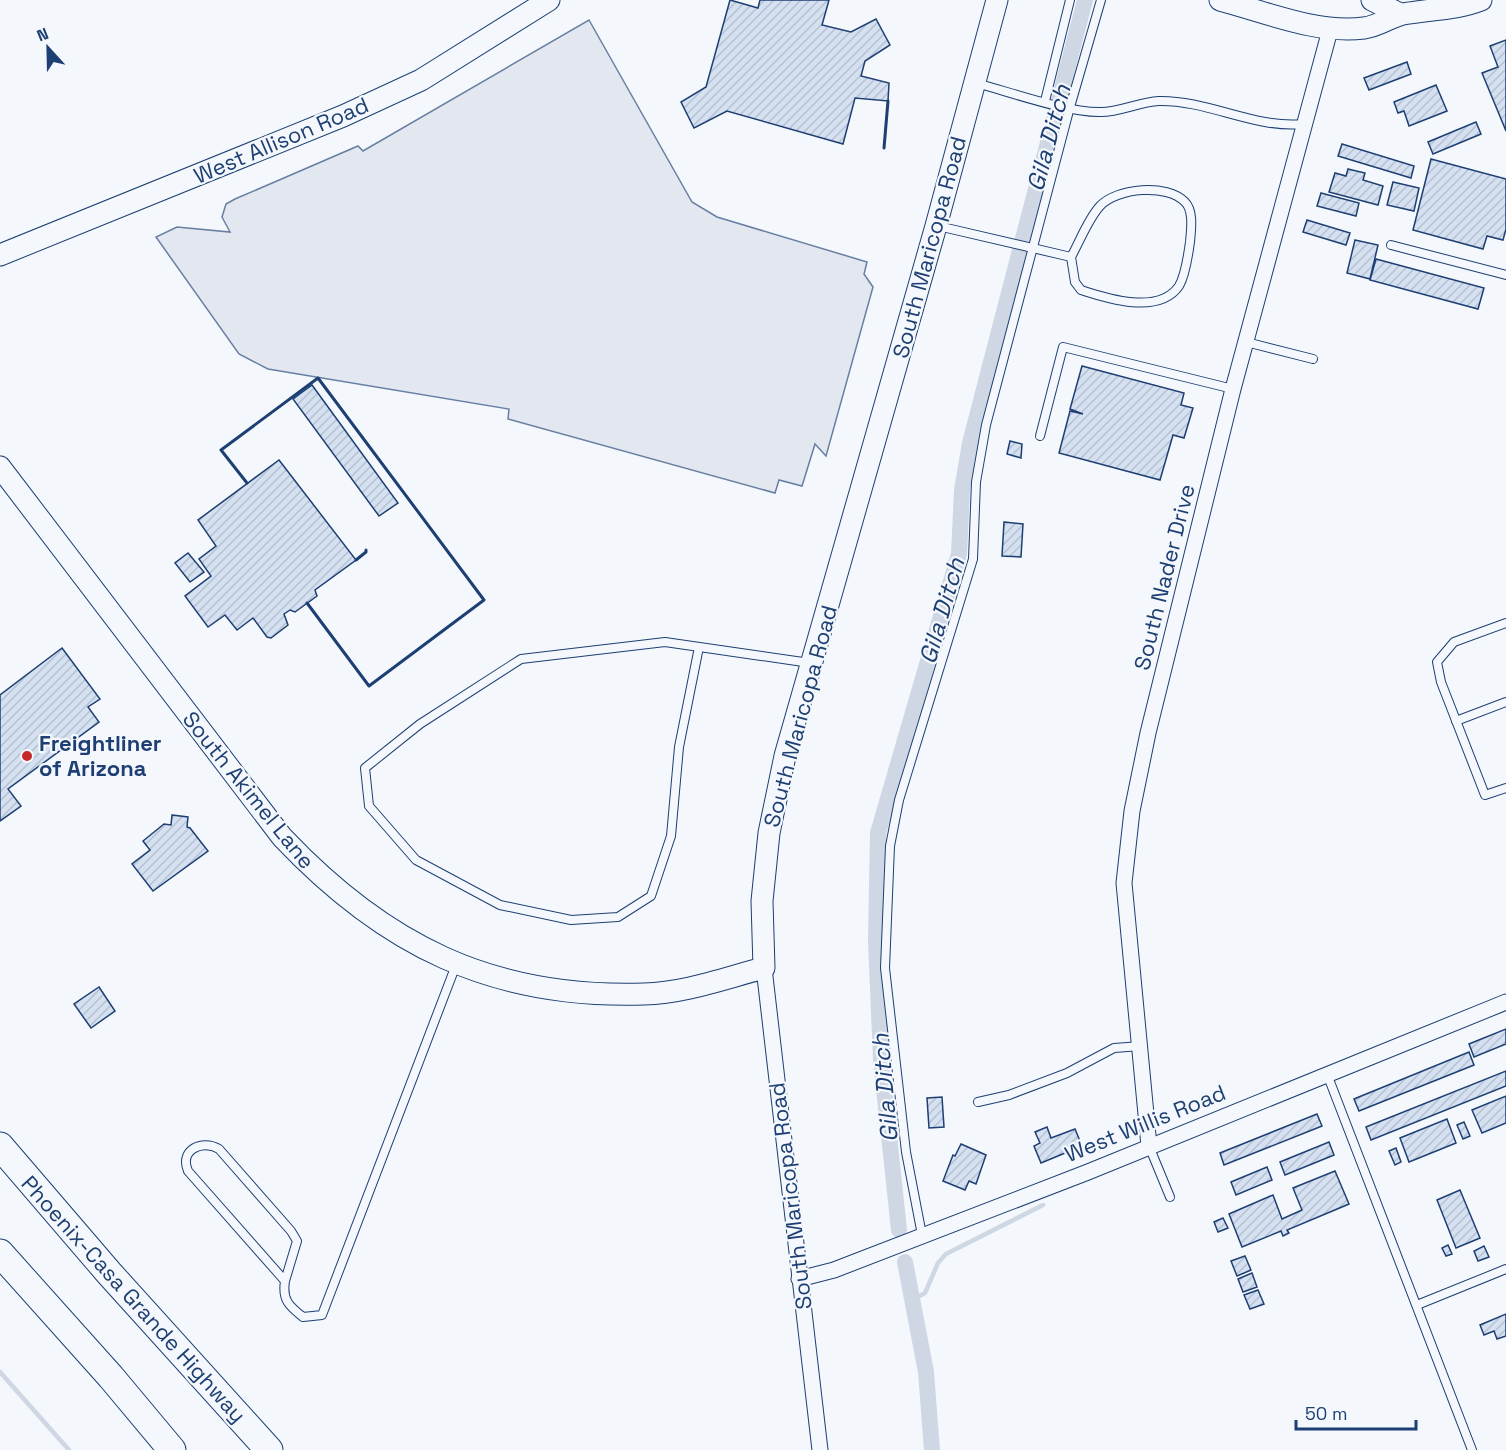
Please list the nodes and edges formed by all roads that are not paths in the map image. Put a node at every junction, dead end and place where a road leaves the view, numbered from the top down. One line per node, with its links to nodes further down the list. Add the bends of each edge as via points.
1 (549, 0): 17 (street, West Allison Road, via 421,80 343,116)
2 (997, 0): 10 (street, South Maricopa Road)
3 (1070, 0): 11 (lane)
4 (1101, 0): 12 (lane)
5 (1220, 0): 9 (street)
6 (1372, 0): 8 (street)
7 (1481, 0): 8 (street)
8 (1400, 15): 9 (street, via 1366,28)
9 (1330, 30): 13 (street, South Nader Drive)
10 (974, 82): 11 (lane); 14 (street, South Maricopa Road)
11 (1045, 101): 12 (lane)
12 (1070, 107): 13 (lane, via 1102,113 1159,101 1226,111 1286,126); 16 (lane)
13 (1303, 124): 20 (street, South Nader Drive)
14 (936, 226): 16 (lane); 27 (street, South Maricopa Road)
15 (1391, 245): 19 (lane)
16 (1032, 249): 18 (lane); 40 (lane, via 979,462 973,559 898,800 890,846 885,968 906,1152)
17 (0, 255)
18 (1071, 257): 18 (lane, via 1099,207 1111,197 1131,190 1158,191 1186,203 1191,224 1188,258 1180,284 1165,298 1141,303 1081,290 1075,282)
19 (1506, 275)
20 (1246, 342): 21 (lane); 22 (street, South Nader Drive)
21 (1313, 359)
22 (1233, 388): 23 (lane, via 1063,346); 34 (street, South Nader Drive, via 1132,812 1124,883)
23 (1040, 436)
24 (0, 467): 31 (street, South Akimel Lane, via 282,837 358,909 398,936)
25 (1506, 623): 29 (lane, via 1454,642 1437,662)
26 (699, 647): 26 (lane, via 665,642 521,659 420,724 365,768 369,806 416,860 500,905 571,920 618,917 651,896 671,836 679,747); 27 (lane)
27 (812, 663): 32 (street, South Maricopa Road, via 785,756 769,833 762,901)
28 (1506, 702): 29 (lane)
29 (1456, 720): 30 (lane, via 1485,795)
30 (1506, 788)
31 (456, 965): 32 (street, South Akimel Lane, via 505,979 569,990 645,994 683,989); 44 (lane, via 322,1315 303,1317 287,1304 283,1293)
32 (764, 968): 43 (street, South Maricopa Road)
33 (1506, 1002): 35 (street, West Willis Road)
34 (1141, 1046): 36 (lane, via 1114,1048 1067,1073); 38 (street, South Nader Drive)
35 (1327, 1074): 38 (street, West Willis Road); 45 (lane)
36 (978, 1102)
37 (0, 1146): 47 (highway, Phoenix-Casa Grande Highway)
38 (1149, 1146): 39 (lane); 40 (street, West Willis Road)
39 (1170, 1197)
40 (922, 1235): 43 (street, West Willis Road, via 834,1270)
41 (0, 1253): 46 (highway)
42 (1506, 1269): 45 (lane)
43 (799, 1279): 48 (street, South Maricopa Road)
44 (285, 1281): 44 (lane, via 188,1171 186,1156 200,1144 209,1143 219,1149 291,1231 297,1241)
45 (1416, 1305): 49 (lane)
46 (172, 1450)
47 (269, 1450)
48 (820, 1450)
49 (1472, 1450)

